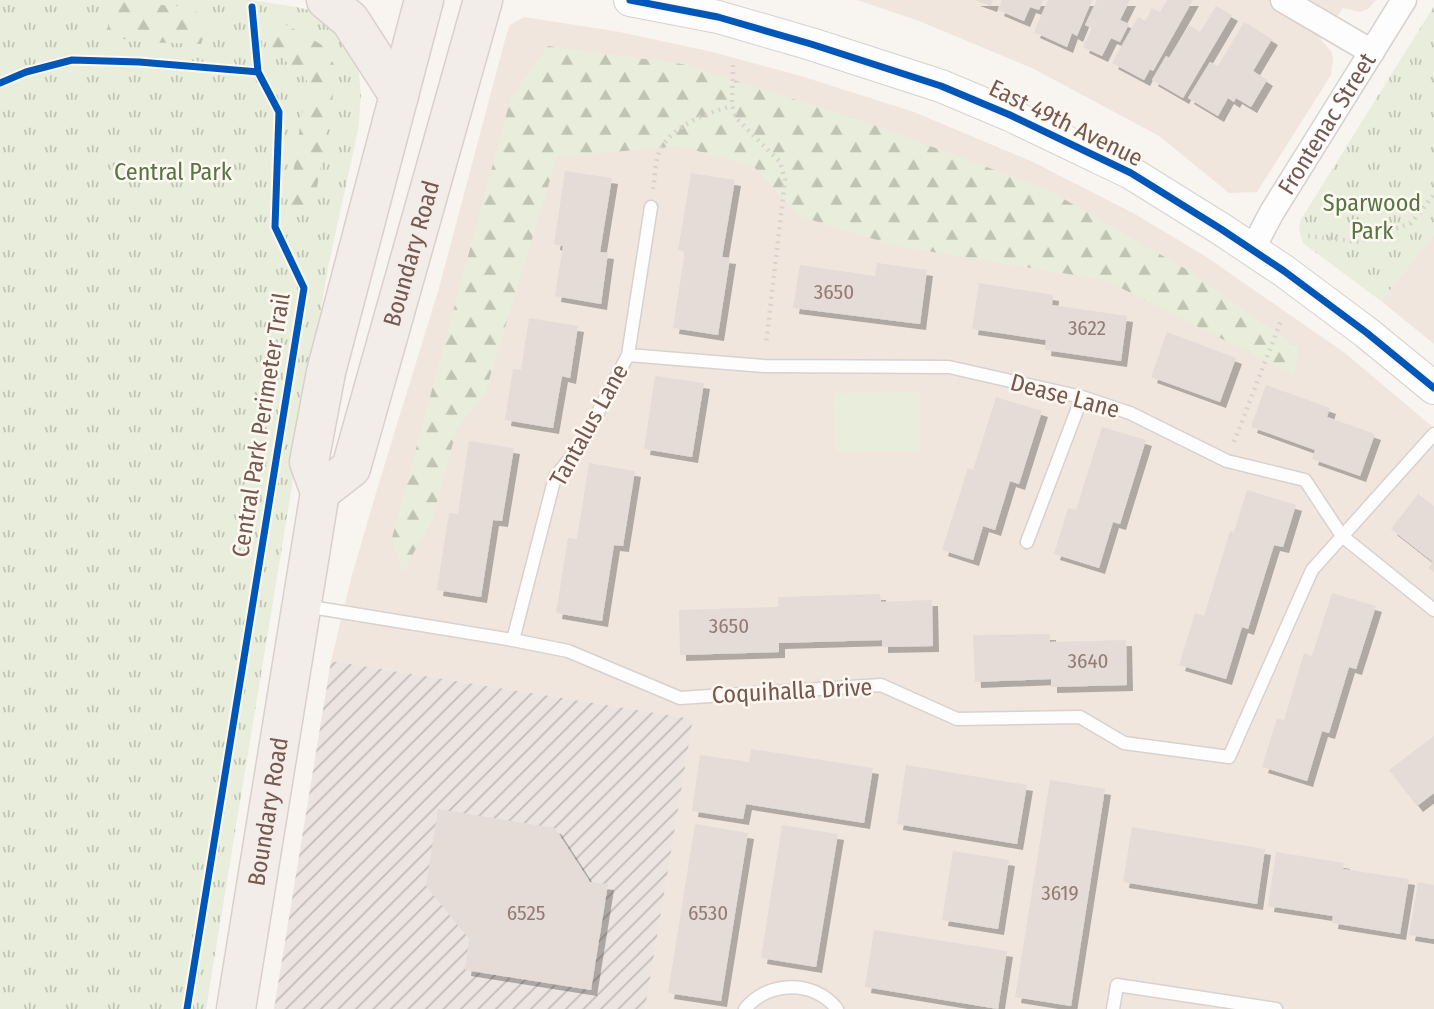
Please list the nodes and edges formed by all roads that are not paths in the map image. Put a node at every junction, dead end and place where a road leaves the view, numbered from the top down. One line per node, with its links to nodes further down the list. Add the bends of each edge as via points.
1 (326, 0): 8 (main road, via 350,20)
2 (424, 0): 8 (main road, Boundary Road)
3 (483, 0): 15 (main road, Boundary Road, via 351,468)
4 (630, 0): 10 (street, East 49th Avenue, via 718,17 941,86 1131,173)
5 (1283, 0): 7 (street)
6 (1405, 0): 7 (street, Frontenac Street)
7 (1372, 52): 10 (street, Frontenac Street)
8 (399, 96): 15 (main road, Boundary Road, via 326,372 309,462)
9 (651, 207): 11 (lane, Tantalus Lane)
10 (1252, 250): 12 (street, East 49th Avenue)
11 (628, 355): 13 (lane, Dease Lane, via 764,366 949,367); 20 (lane, Tantalus Lane, via 582,445 555,477)
12 (1434, 388)
13 (1082, 397): 16 (lane, Dease Lane, via 1130,413 1227,461 1306,480); 17 (lane)
14 (1434, 434): 16 (lane, Coquihalla Drive)
15 (320, 492): 18 (main road, Boundary Road)
16 (1342, 536): 19 (lane, Dease Lane); 20 (lane, Coquihalla Drive, via 1312,570 1229,757 1124,743 1080,717 957,719 881,685 680,698 568,652)
17 (1027, 542)
18 (302, 606): 20 (lane, Coquihalla Drive); 21 (main road, Boundary Road)
19 (1434, 610)
20 (513, 640)
21 (236, 1009)
22 (744, 1009): 23 (lane, via 761,994 799,987 818,993)
23 (836, 1009)
24 (1113, 1009): 25 (lane, via 1117,985)
25 (1276, 1009)

